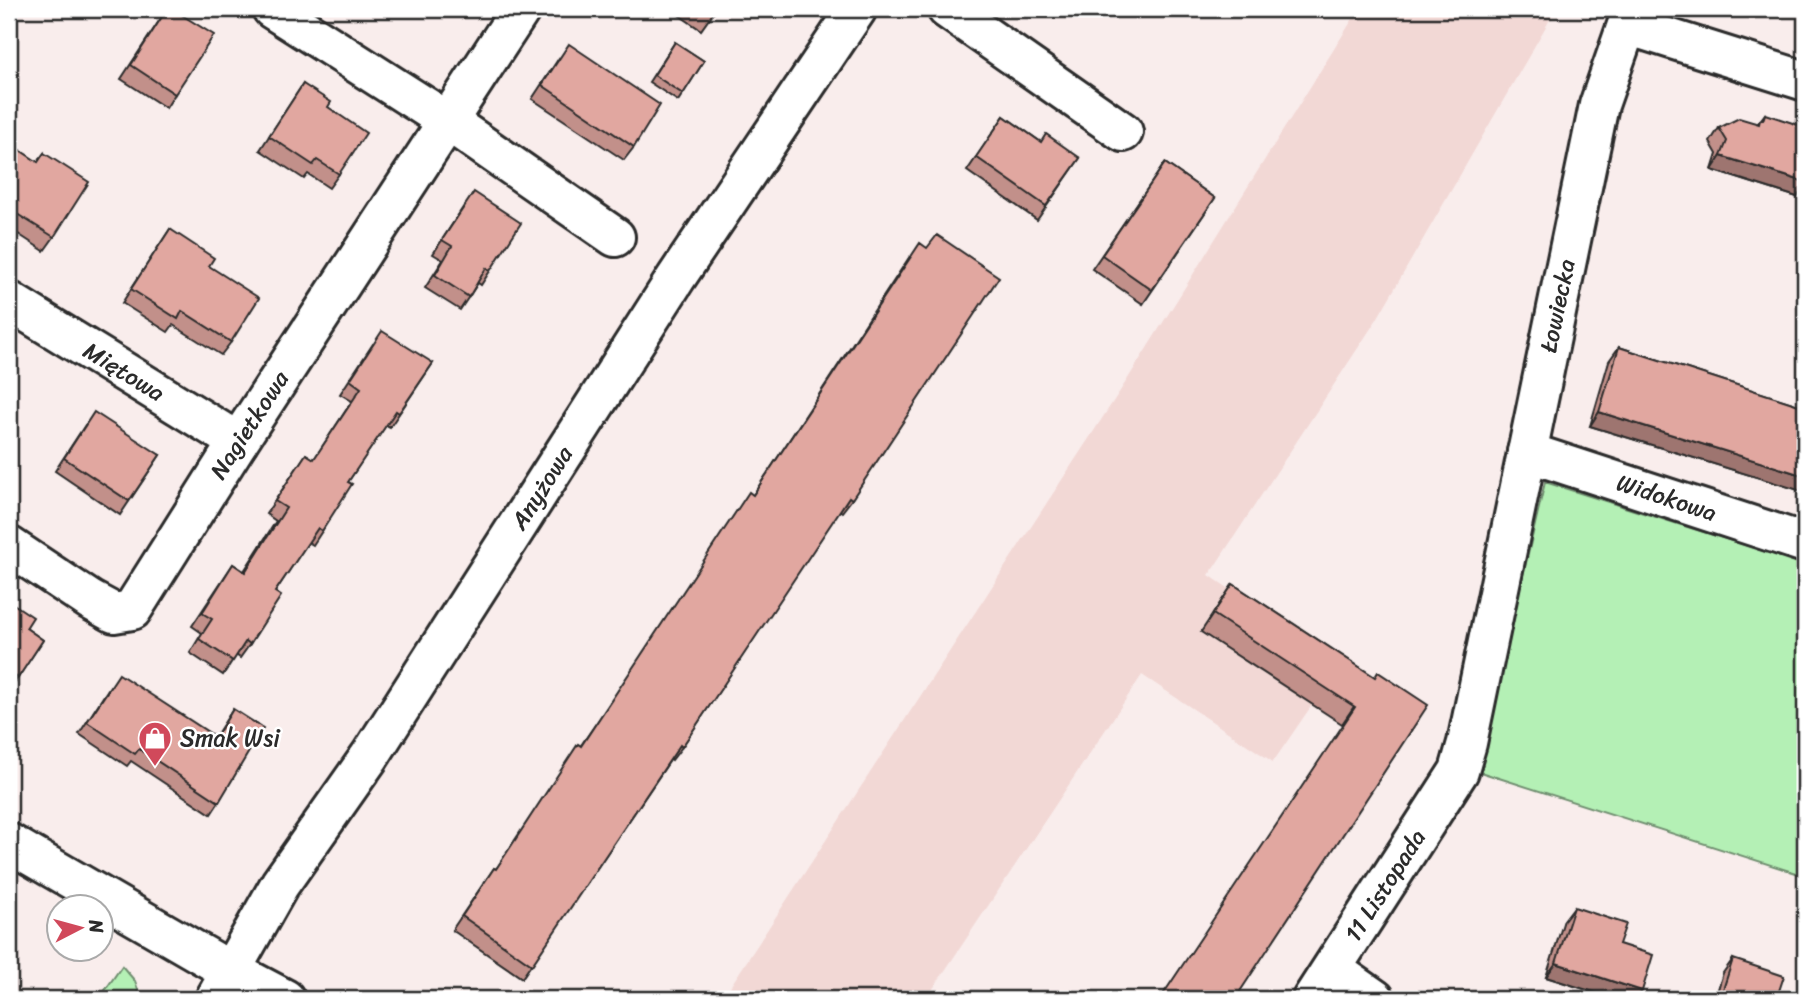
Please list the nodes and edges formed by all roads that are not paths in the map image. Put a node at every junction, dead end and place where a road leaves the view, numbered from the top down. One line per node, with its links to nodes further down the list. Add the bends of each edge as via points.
1 (272, 9): 6 (street)
2 (521, 9): 6 (street, Nagietkowa)
3 (857, 9): 17 (street, Anyżowa, via 676,278 370,756 280,884)
4 (947, 9): 7 (street)
5 (1805, 81): 11 (street, Łowiecka, via 1628,25 1599,106)
6 (449, 122): 8 (street); 10 (street, Nagietkowa)
7 (1123, 132)
8 (615, 237)
9 (9, 301): 10 (street, Miętowa)
10 (238, 442): 13 (street, Nagietkowa, via 132,610 114,613)
11 (1527, 452): 12 (street, Widokowa); 14 (street, Łowiecka)
12 (1805, 543)
13 (9, 546)
14 (1459, 771): 16 (street, 11 Listopada)
15 (9, 843): 17 (street)
16 (1322, 984): 19 (street)
17 (224, 985): 18 (street)
18 (285, 999)
19 (1375, 999)

